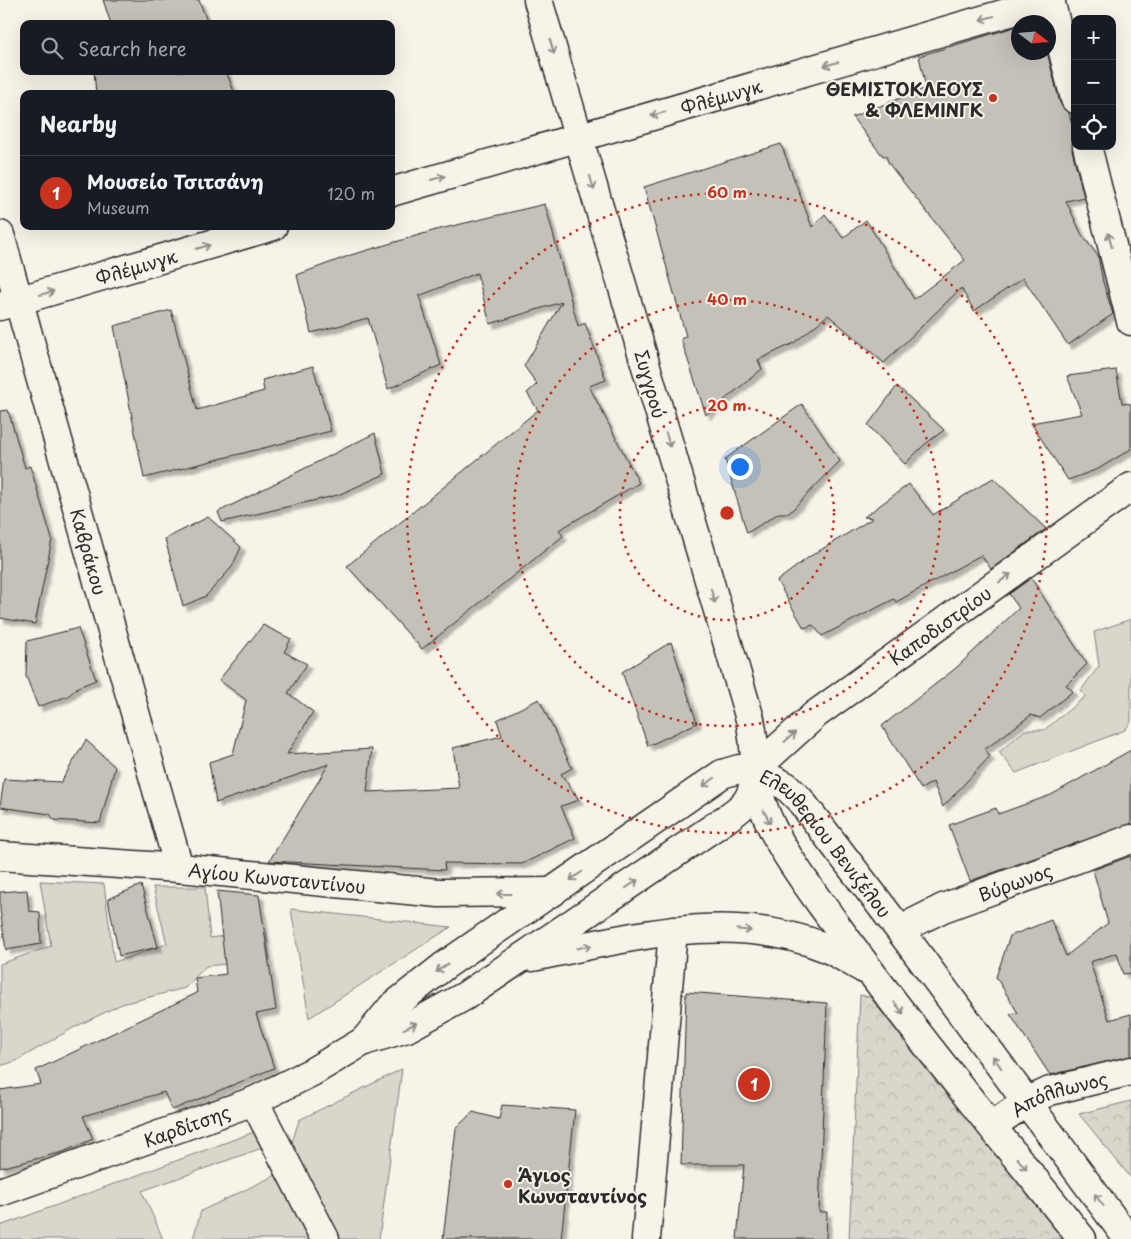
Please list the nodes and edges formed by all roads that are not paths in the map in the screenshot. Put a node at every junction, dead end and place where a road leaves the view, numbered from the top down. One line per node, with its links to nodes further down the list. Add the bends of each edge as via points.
1 (538, 0): 4 (main road, Συγγρού, one-way to 4)
2 (1050, 0): 3 (main road); 4 (main road, Φλέμινγκ, one-way to 4)
3 (1071, 83)
4 (579, 137): 6 (main road, Φλέμινγκ, one-way to 4); 12 (main road, Συγγρού, one-way to 12, via 750,719)
5 (1088, 150): 10 (main road, one-way to 5)
6 (395, 191)
7 (259, 230): 9 (main road, Φλέμινγκ, one-way to 7)
8 (0, 235): 9 (main road, Καβράκου)
9 (9, 304): 15 (main road, Καβράκου)
10 (1131, 321)
11 (1131, 487): 12 (main road, Καποδιστρίου, one-way to 11, via 816,714)
12 (754, 770): 16 (main road, one-way to 16, via 739,768 722,774); 18 (main road, Ελευθερίου Βενιζέλου, via 786,786 800,800); 19 (main road, one-way to 12, via 737,810 750,794); 20 (main road, Ελευθερίου Βενιζέλου, one-way to 20, via 759,796 770,823 803,879)
13 (1131, 839): 18 (main road, Βύρωνος, via 943,908 915,922)
14 (0, 856): 15 (main road, Αγίου Κωνσταντίνου)
15 (179, 868): 16 (main road, Αγίου Κωνσταντίνου, one-way to 15, via 439,893)
16 (553, 892): 21 (main road, one-way to 21, via 444,966 392,1006)
17 (673, 930): 19 (main road, one-way to 17); 20 (main road, one-way to 20, via 725,927 766,932 825,948); 28 (main road)
18 (902, 933): 24 (main road, Ελευθερίου Βενιζέλου, one-way to 18)
19 (519, 960): 21 (main road, one-way to 19, via 407,1028 465,996)
20 (872, 974): 25 (main road, Ελευθερίου Βενιζέλου, one-way to 25)
21 (364, 1041): 23 (main road, Καρδίτσης)
22 (1131, 1071): 24 (main road, Απόλλωνος, via 1066,1086)
23 (254, 1101): 26 (main road, Καρδίτσης); 27 (main road)
24 (1026, 1102): 25 (main road, Απόλλωνος); 30 (main road, Ελευθερίου Βενιζέλου, one-way to 24)
25 (992, 1126): 29 (main road, Ελευθερίου Βενιζέλου, one-way to 29)
26 (0, 1192)
27 (325, 1239)
28 (646, 1239)
29 (1082, 1239)
30 (1128, 1239)

